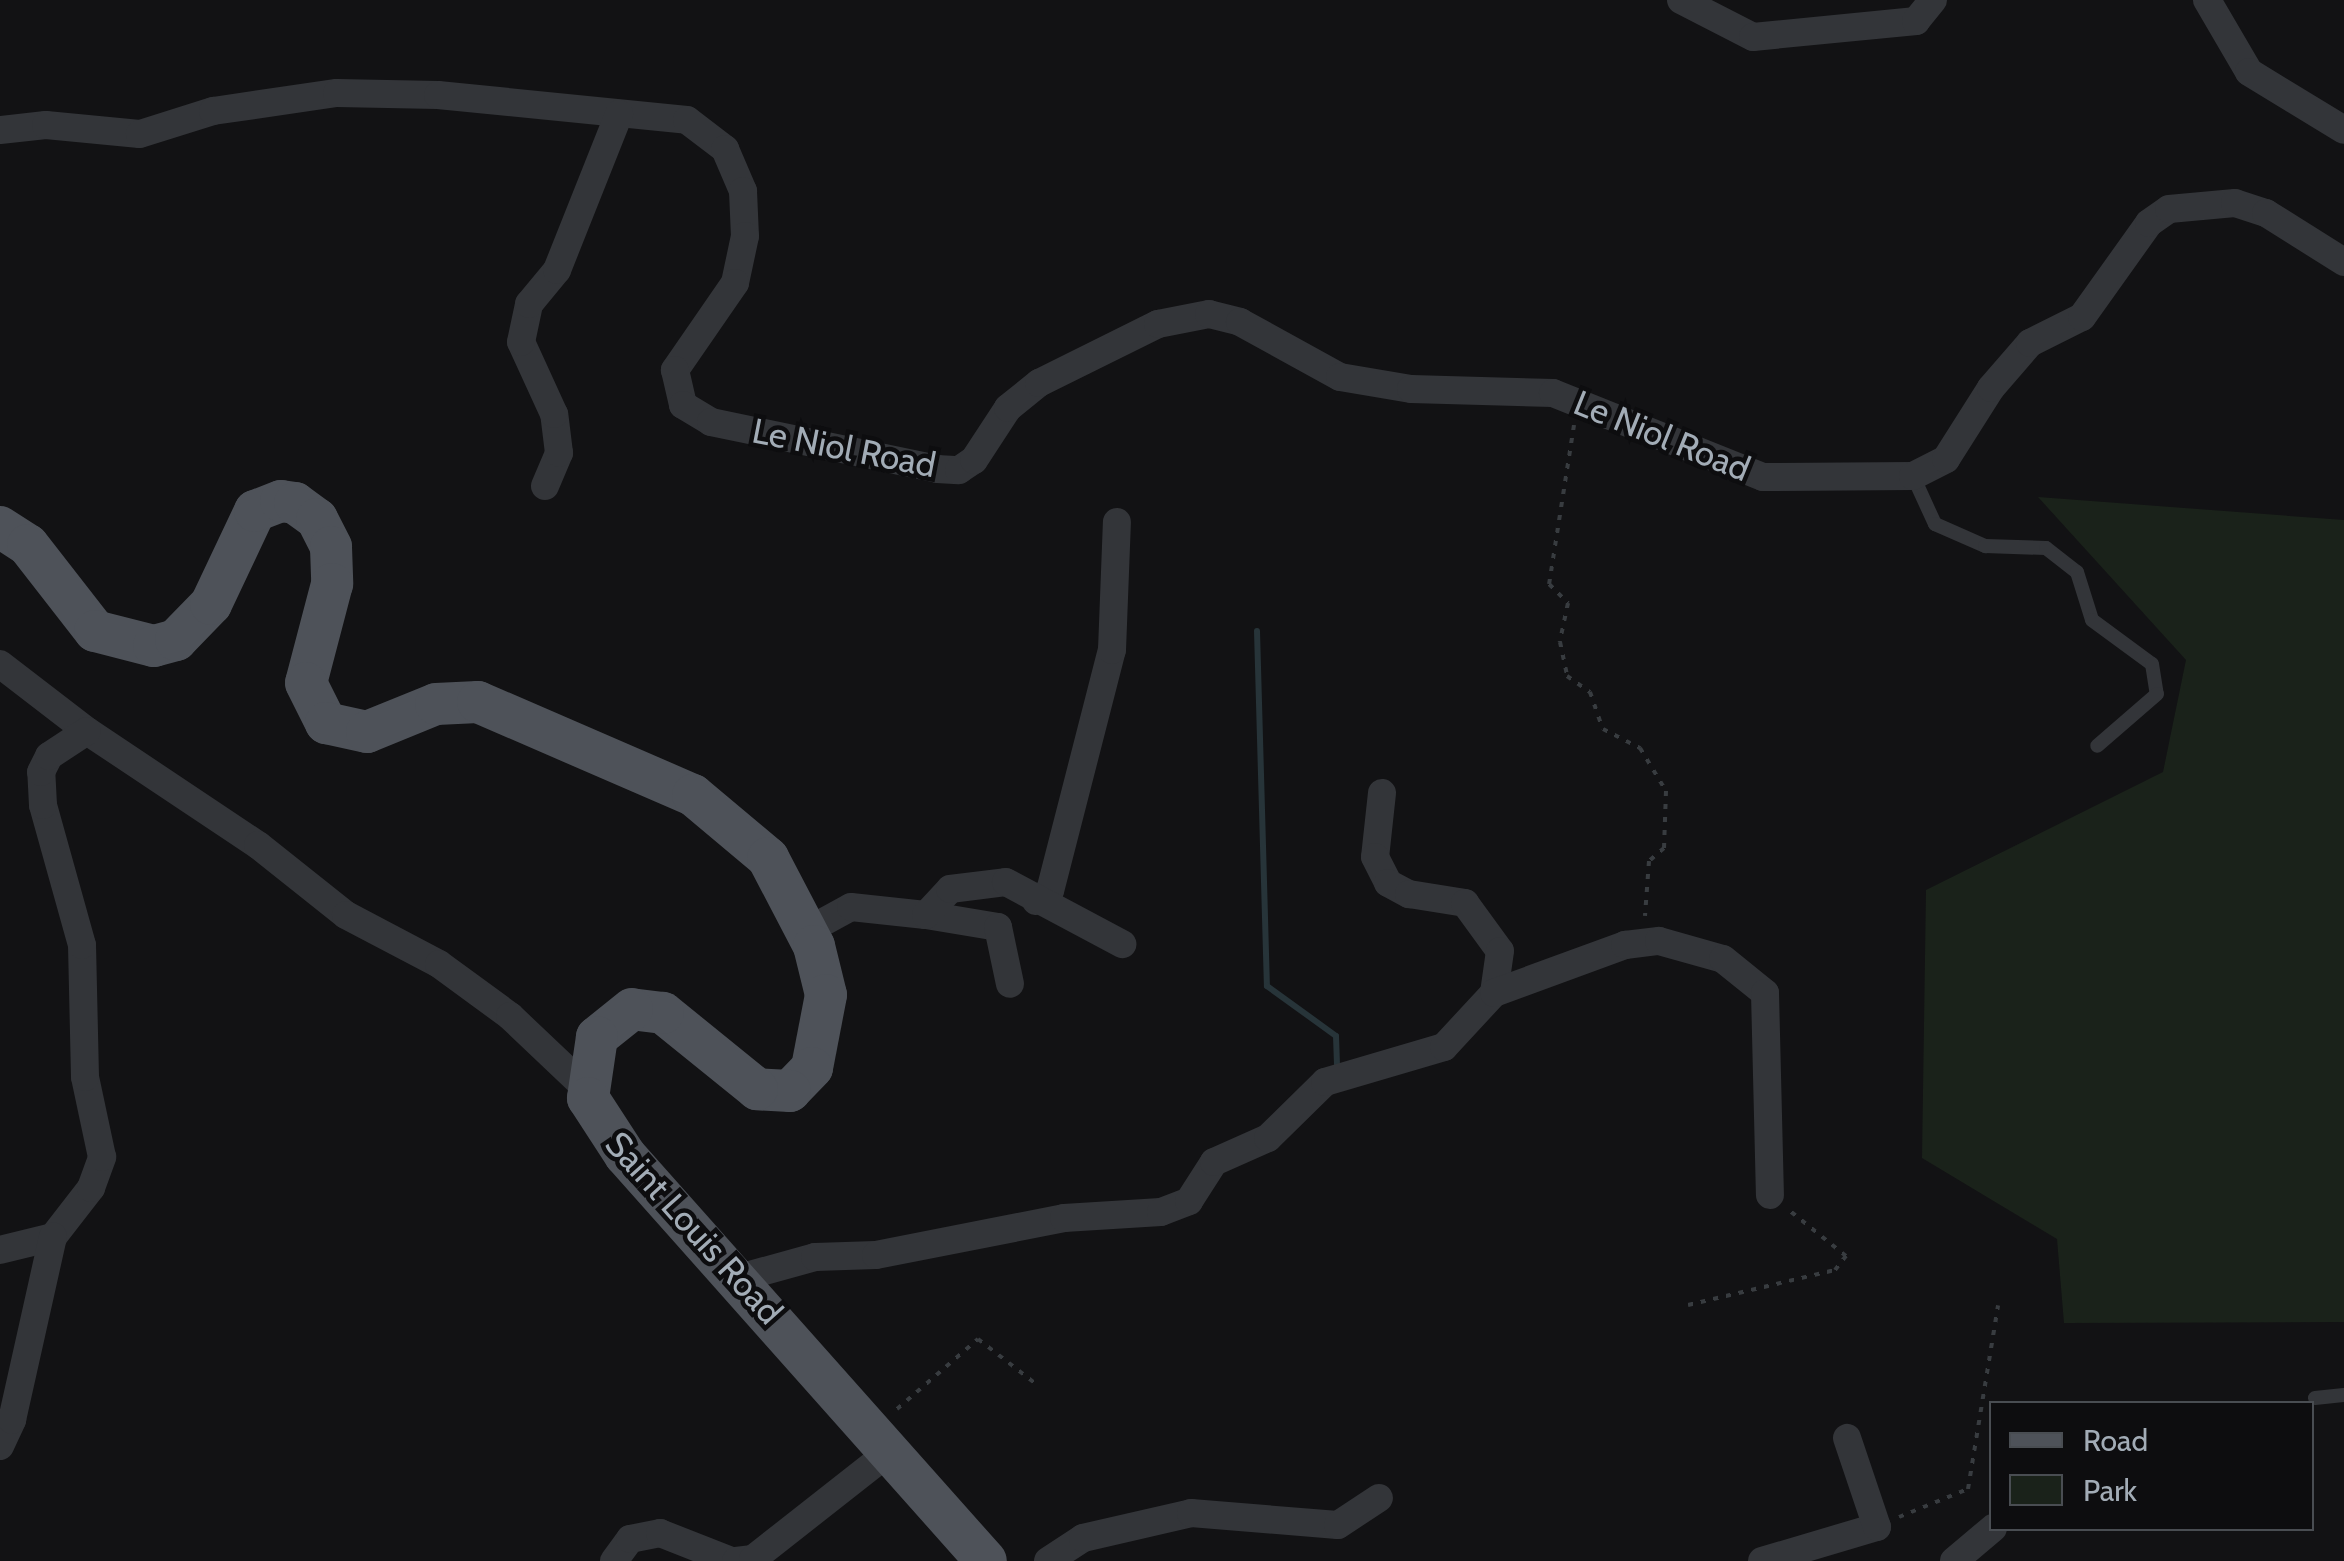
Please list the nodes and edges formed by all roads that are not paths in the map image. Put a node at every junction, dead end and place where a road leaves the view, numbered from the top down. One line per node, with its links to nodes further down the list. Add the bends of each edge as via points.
1 (1681, 0): 2 (street, via 1753,37 1916,21)
2 (1933, 0)
3 (2207, 0): 6 (street, via 2250,72)
4 (619, 114): 5 (street, Le Niol Road, via 438,95 337,93 213,112 140,134 46,124); 8 (street, Le Niol Road, via 687,120 725,148 743,191 744,236 734,283 675,370 683,405 712,422 959,470 974,460 1008,408 1039,383 1158,324 1208,314 1240,322 1340,377 1410,390 1553,393 1763,477); 9 (street, via 557,270 529,304 521,342 554,414 559,452)
5 (0, 130)
6 (2344, 130)
7 (2344, 262): 8 (street, via 2266,213 2235,203 2169,209 2148,224 2082,317 2030,343 1946,459)
8 (1913, 476): 14 (lane, via 1935,524 1985,546 2046,548 2076,572 2092,620 2152,664 2157,694)
9 (545, 486)
10 (1117, 522): 16 (street, via 1112,650 1050,891)
11 (0, 527): 18 (main road, via 28,545 95,630 154,646 176,640 211,604 255,511 281,501 295,504 317,519 331,547 332,584 306,683 326,723 367,732 436,704 478,702 618,759 693,795 744,834 779,874)
12 (0, 664): 13 (street)
13 (87, 731): 22 (street, via 174,784 346,915 439,964 510,1016); 24 (street, via 49,756 41,772 42,805 82,946 85,1077 102,1157 91,1188 70,1206)
14 (2097, 746)
15 (1382, 793): 21 (street, via 1375,857 1388,883 1408,894 1465,902 1500,951)
16 (1036, 901): 17 (street, via 1006,882 983,882 950,889); 19 (street)
17 (926, 915): 18 (street, via 851,907); 20 (street, via 998,927)
18 (807, 931): 22 (main road, via 826,995 825,1026 812,1068 790,1091 756,1089 679,1023 645,1007 622,1012 602,1030)
19 (1122, 944)
20 (1010, 984)
21 (1494, 992): 23 (street, via 1659,940 1723,960 1764,993); 26 (street, via 1444,1047 1325,1082 1268,1138 1214,1162 1188,1202 1160,1212 1064,1218 876,1255 815,1257)
22 (586, 1088): 26 (main road, Saint Louis Road, via 592,1110 624,1155)
23 (1770, 1195)
24 (52, 1237): 25 (street); 31 (street)
25 (0, 1250)
26 (739, 1278): 30 (main road, Saint Louis Road)
27 (2344, 1395): 28 (lane)
28 (2315, 1398)
29 (1847, 1438): 38 (street, via 1876,1527)
30 (882, 1442): 35 (street, via 753,1559); 36 (main road, Saint Louis Road)
31 (0, 1446)
32 (1379, 1498): 37 (street, via 1338,1526 1191,1513 1083,1538)
33 (1989, 1531): 39 (street)
34 (614, 1561): 35 (street, via 630,1539 660,1534)
35 (733, 1561)
36 (986, 1561)
37 (1048, 1561)
38 (1762, 1561)
39 (1954, 1561)

